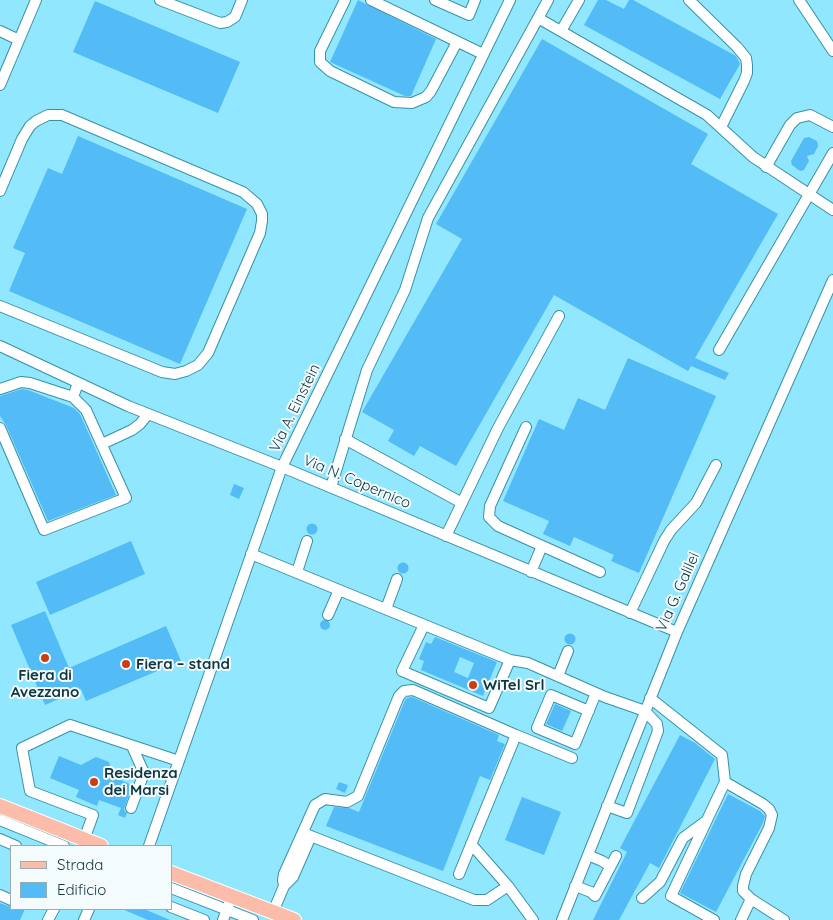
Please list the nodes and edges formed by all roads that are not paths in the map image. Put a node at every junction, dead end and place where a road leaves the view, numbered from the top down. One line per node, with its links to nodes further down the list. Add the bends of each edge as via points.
1 (36, 0): 16 (street)
2 (160, 0): 3 (street, via 220,23 234,17)
3 (242, 0)
4 (345, 0): 17 (street, via 320,51 320,62 330,71 394,102 412,103 426,96)
5 (372, 0): 17 (street)
6 (435, 0): 7 (street, via 469,15)
7 (475, 0)
8 (510, 0): 19 (street, Via A. Einstein)
9 (548, 0): 13 (street)
10 (579, 0): 15 (street)
11 (689, 0): 21 (street, via 738,46 746,58 747,73)
12 (799, 0): 18 (street)
13 (538, 18): 15 (street); 39 (street, via 428,218 408,283 367,370)
14 (0, 31): 16 (street)
15 (561, 31): 21 (street, via 701,111)
16 (19, 40): 20 (street)
17 (457, 42): 19 (street)
18 (833, 51)
19 (483, 54): 42 (street, Via A. Einstein)
20 (0, 84)
21 (721, 127): 24 (street)
22 (833, 127): 24 (street, via 810,115 797,118)
23 (833, 154): 26 (street)
24 (766, 167): 26 (street)
25 (0, 191): 29 (street, via 30,126 48,115 62,115 243,192 257,204 262,221 260,233 208,353 198,365 186,371 162,372)
26 (810, 195): 27 (street); 32 (street)
27 (833, 210)
28 (833, 280): 58 (street, Via G. Galilei)
29 (0, 306)
30 (559, 316): 44 (street, via 501,421)
31 (0, 346): 33 (street, Via N. Copernico)
32 (719, 350)
33 (78, 383): 35 (street); 36 (street, Via N. Copernico)
34 (0, 389): 35 (street, via 21,382)
35 (73, 397): 40 (street, via 86,410)
36 (148, 414): 40 (street, via 132,430); 42 (street, Via N. Copernico)
37 (526, 427): 47 (street, via 490,506 489,516 498,526)
38 (0, 428): 40 (street, via 44,530 126,498)
39 (345, 439): 43 (street); 44 (street)
40 (102, 444)
41 (716, 465): 55 (street, via 696,503 666,537)
42 (282, 467): 43 (street, Via N. Copernico); 48 (street, Via A. Einstein)
43 (331, 487): 45 (street, Via N. Copernico)
44 (462, 503): 45 (street)
45 (446, 536): 50 (street, Via N. Copernico)
46 (307, 541): 49 (street)
47 (542, 546): 50 (street); 51 (street)
48 (251, 554): 49 (street); 69 (street, Via A. Einstein)
49 (297, 572): 53 (street)
50 (531, 572): 55 (street, Via N. Copernico)
51 (600, 572)
52 (397, 580): 54 (street)
53 (339, 590): 54 (street); 56 (street)
54 (386, 609): 57 (street)
55 (630, 613): 58 (street, Via N. Copernico)
56 (328, 615)
57 (424, 625): 60 (street); 60 (street, via 402,671 489,708)
58 (677, 632): 63 (street, Via G. Galilei)
59 (568, 650): 61 (street)
60 (510, 660): 61 (street, via 528,662)
61 (558, 676): 62 (street)
62 (596, 693): 64 (street); 65 (street)
63 (650, 698): 64 (street, Via G. Galilei); 70 (street, via 722,755)
64 (646, 710): 72 (street, Via G. Galilei); 72 (street, via 657,724 658,731 628,813)
65 (589, 711): 65 (street, via 551,695 537,728 575,744)
66 (516, 735): 68 (street); 76 (street, via 407,690 399,696 358,796 347,802 328,798 321,800 316,805); 80 (street)
67 (132, 746): 69 (street); 73 (street, via 144,774); 78 (street, via 70,725 22,748 30,792 93,815)
68 (572, 758)
69 (179, 761): 83 (street, Via A. Einstein)
70 (725, 782): 75 (street); 94 (street, via 763,804 772,815 743,881 744,891)
71 (0, 806): 79 (main road)
72 (608, 806): 84 (street, Via G. Galilei)
73 (132, 808)
74 (0, 820): 79 (street)
75 (707, 821): 93 (street, via 683,838 660,882); 104 (street, via 671,896)
76 (307, 834): 89 (street, via 474,900 487,900); 97 (street, via 283,877 284,886)
77 (0, 839): 81 (street)
78 (84, 840): 79 (main road); 82 (main road)
79 (68, 842)
80 (471, 844): 88 (street); 89 (street)
81 (14, 845)
82 (98, 845)
83 (149, 845)
84 (588, 855): 86 (street); 90 (street, Via G. Galilei)
85 (616, 856): 86 (street)
86 (610, 866): 90 (street, via 595,896)
87 (172, 873): 92 (main road)
88 (459, 874)
89 (508, 886): 102 (street)
90 (575, 886): 103 (street, Via G. Galilei)
91 (172, 888): 96 (street)
92 (232, 896): 96 (street); 97 (main road)
93 (642, 898)
94 (751, 899): 105 (street); 106 (street)
95 (172, 907): 98 (street)
96 (226, 910): 99 (street); 100 (street)
97 (273, 912): 101 (main road)
98 (204, 920)
99 (223, 920)
100 (253, 920)
101 (294, 920)
102 (534, 920)
103 (562, 920)
104 (714, 920)
105 (741, 920)
106 (784, 920)

